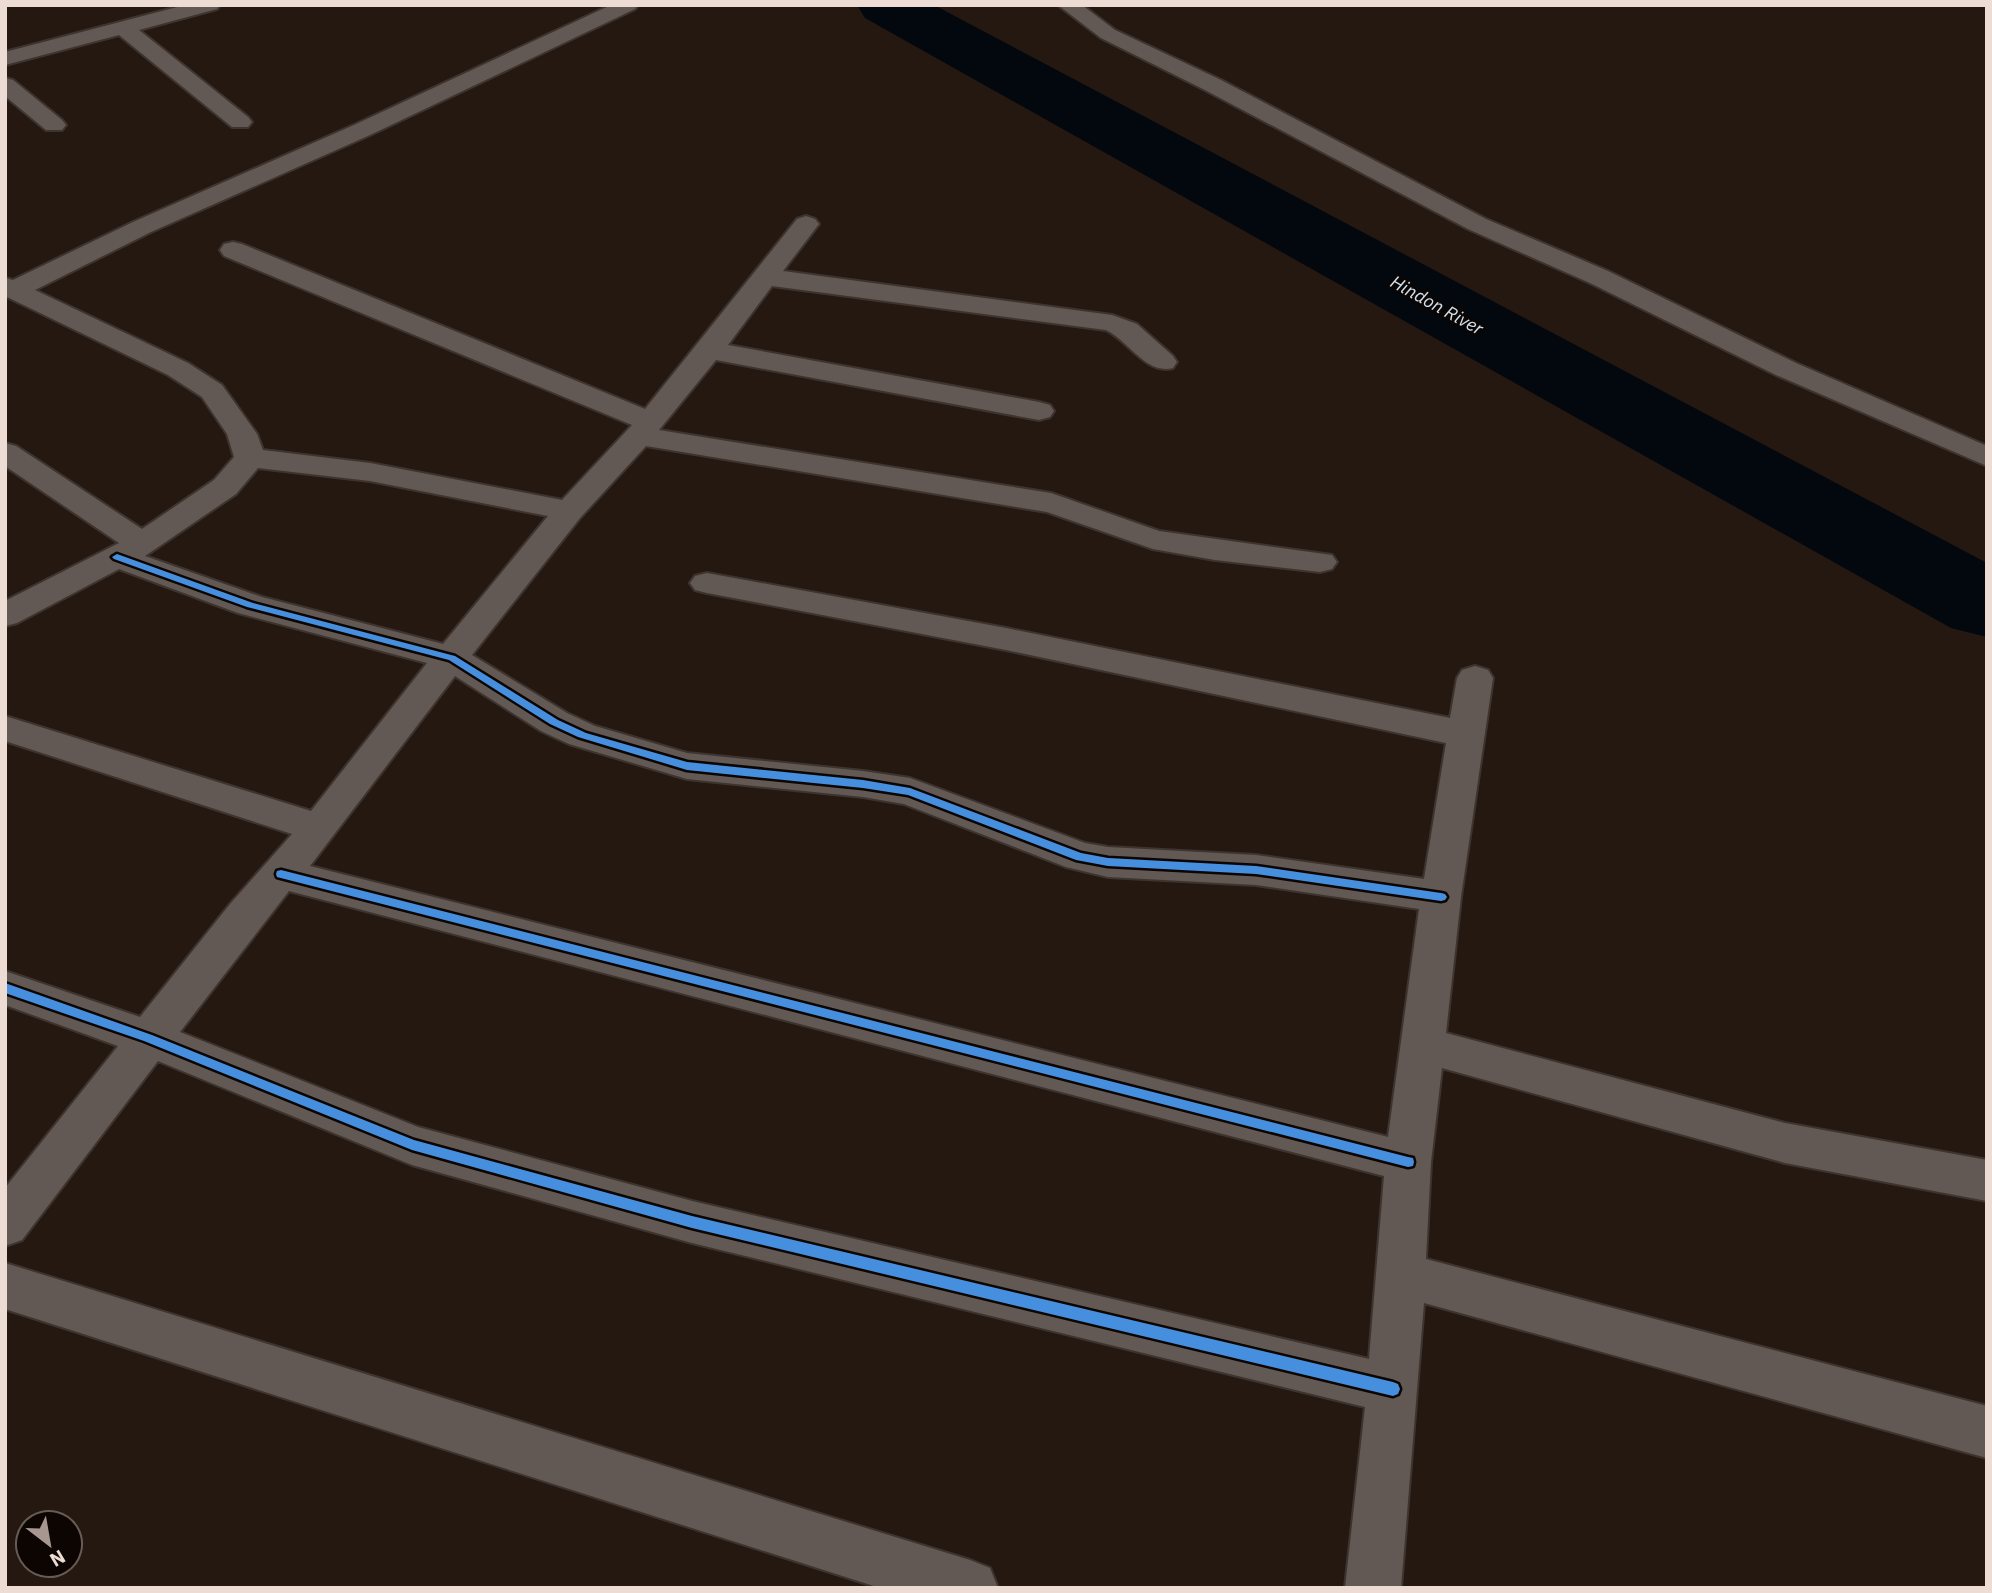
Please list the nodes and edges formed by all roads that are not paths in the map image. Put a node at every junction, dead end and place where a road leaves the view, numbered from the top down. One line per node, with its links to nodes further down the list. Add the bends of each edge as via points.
1 (210, 5): 4 (street)
2 (628, 5): 12 (street)
3 (1068, 5): 18 (street, via 1108,34 1477,223 1786,369)
4 (123, 28): 5 (street); 7 (street)
5 (5, 59)
6 (5, 85): 8 (street)
7 (240, 122)
8 (54, 125)
9 (806, 224): 11 (street)
10 (233, 250): 16 (street)
11 (765, 278): 13 (street); 14 (street, via 1112,323 1127,330)
12 (10, 288): 19 (street, via 178,369 212,391 243,434)
13 (709, 350): 15 (street); 16 (street)
14 (1163, 362)
15 (1040, 411)
16 (644, 428): 20 (street); 22 (street, via 1051,503 1153,539 1193,547)
17 (5, 452): 21 (street)
18 (1987, 457)
19 (250, 458): 20 (street, via 350,468); 21 (street, via 225,486)
20 (569, 511): 25 (street)
21 (129, 550): 24 (street); 25 (street, via 250,605)
22 (1320, 562)
23 (707, 583): 28 (street)
24 (5, 615)
25 (452, 657): 29 (street); 31 (street, via 582,735 687,765 910,792 1089,859 1256,870)
26 (1475, 678): 28 (street)
27 (5, 728): 29 (street)
28 (1466, 734): 31 (street)
29 (320, 828): 30 (street)
30 (281, 874): 33 (street); 35 (street)
31 (1441, 897): 34 (street)
32 (5, 988): 33 (street)
33 (148, 1038): 37 (street); 40 (street, via 412,1145 692,1222)
34 (1423, 1045): 35 (street); 36 (street, via 1785,1143)
35 (1408, 1162): 38 (street)
36 (1987, 1181)
37 (5, 1225)
38 (1402, 1275): 40 (street); 41 (street)
39 (5, 1286): 42 (street)
40 (1393, 1390): 43 (street)
41 (1987, 1432)
42 (970, 1588)
43 (1373, 1588)

